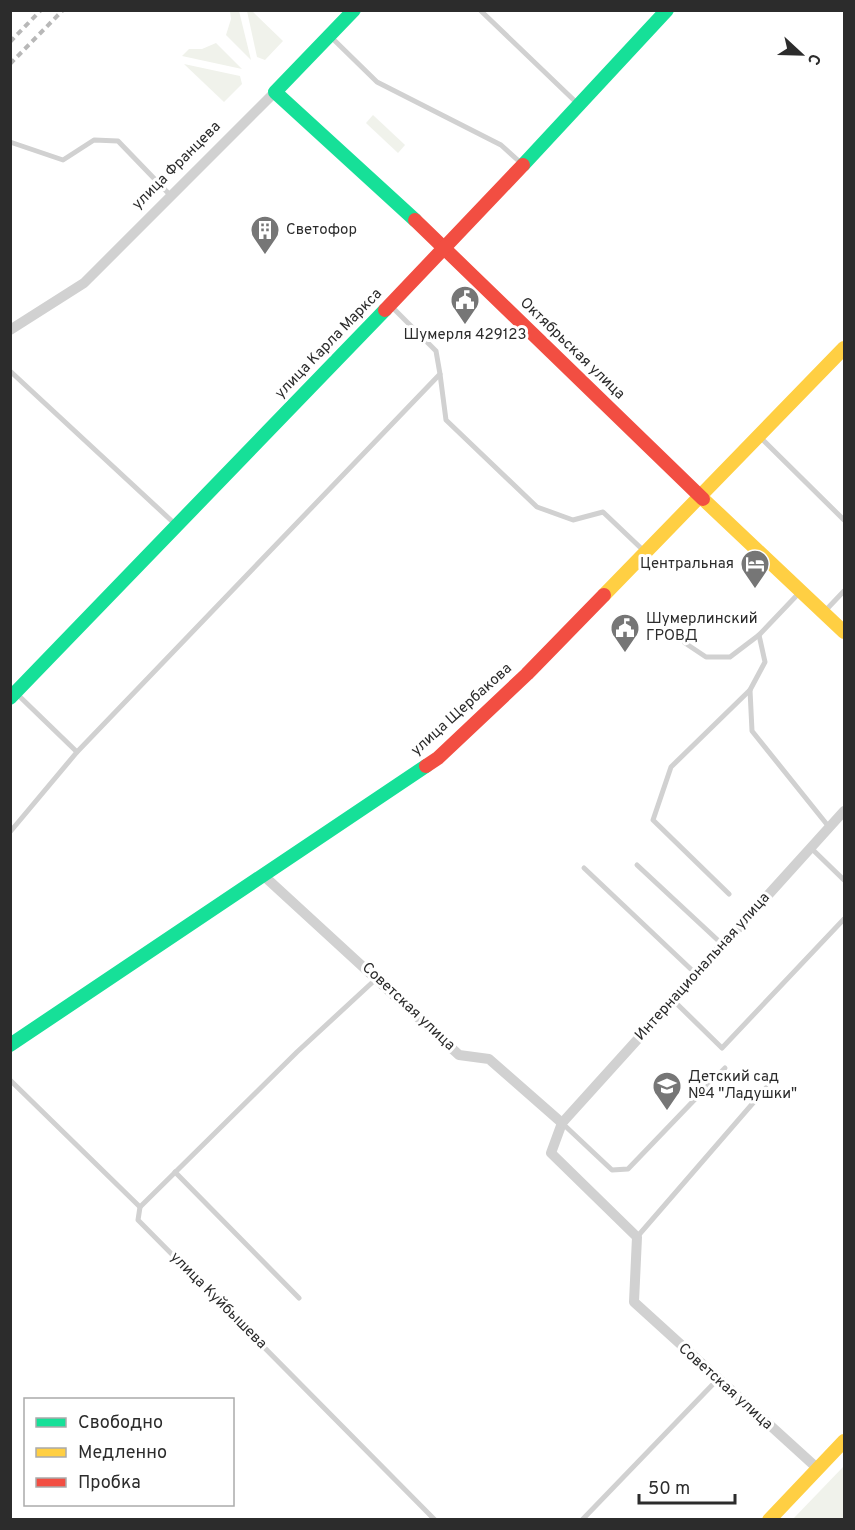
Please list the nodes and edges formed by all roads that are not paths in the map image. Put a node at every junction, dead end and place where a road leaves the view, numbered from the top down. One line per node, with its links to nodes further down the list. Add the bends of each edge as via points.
1 (354, 10): 4 (main road, улица Францева)
2 (480, 10): 6 (lane)
3 (668, 10): 6 (main road, улица Карла Маркса)
4 (329, 36): 5 (main road, улица Францева); 8 (lane, via 377,82 501,145)
5 (275, 92): 9 (street, улица Францева); 10 (main road, Октябрьская улица)
6 (579, 105): 8 (main road, улица Карла Маркса)
7 (10, 142): 9 (lane, via 63,160 94,140 118,141)
8 (524, 165): 10 (main road, улица Карла Маркса)
9 (171, 196): 12 (street, улица Францева, via 84,283)
10 (445, 248): 11 (main road, улица Карла Маркса); 17 (main road, Октябрьская улица)
11 (390, 305): 15 (lane, via 436,351); 19 (main road, улица Карла Маркса)
12 (10, 330)
13 (844, 348): 16 (main road, улица Щербакова)
14 (10, 371): 19 (lane)
15 (440, 374): 20 (lane, via 446,420 537,507 573,520 603,512); 29 (lane)
16 (758, 436): 17 (main road, улица Щербакова); 18 (lane)
17 (701, 497): 20 (main road, улица Щербакова); 21 (main road, Октябрьская улица)
18 (844, 520)
19 (176, 525): 28 (main road, улица Карла Маркса)
20 (646, 553): 36 (main road, улица Щербакова, via 438,758)
21 (801, 591): 23 (main road, Октябрьская улица); 25 (lane)
22 (844, 591): 23 (lane)
23 (824, 613): 24 (main road, Октябрьская улица)
24 (844, 632)
25 (759, 635): 26 (lane, via 730,657 706,657); 27 (lane, via 765,662)
26 (685, 644)
27 (750, 690): 31 (lane, via 752,731); 38 (lane, via 671,766 653,820)
28 (13, 696): 29 (lane)
29 (77, 752): 32 (lane)
30 (844, 811): 31 (street, Интернациональная улица)
31 (829, 827): 33 (street, Интернациональная улица)
32 (10, 832)
33 (810, 847): 37 (lane); 40 (street, Интернациональная улица)
34 (637, 865): 40 (lane)
35 (584, 868): 41 (lane)
36 (264, 876): 42 (street, Советская улица); 44 (main road, улица Щербакова)
37 (844, 880)
38 (729, 894)
39 (844, 920): 43 (lane, via 722,1048)
40 (723, 945): 41 (street, Интернациональная улица)
41 (697, 975): 43 (street, Интернациональная улица)
42 (377, 978): 48 (street, Советская улица, via 459,1054 489,1059); 49 (lane)
43 (674, 1001): 48 (street, Интернациональная улица)
44 (10, 1045)
45 (725, 1068): 48 (lane, via 628,1169 612,1170)
46 (10, 1080): 50 (lane, улица Куйбышева)
47 (766, 1088): 51 (lane)
48 (562, 1123): 51 (street, via 550,1154)
49 (175, 1172): 50 (lane); 52 (lane)
50 (140, 1208): 56 (lane, улица Куйбышева, via 138,1220)
51 (637, 1237): 53 (street, Советская улица, via 633,1302)
52 (299, 1298)
53 (717, 1380): 55 (street, Советская улица); 57 (lane)
54 (844, 1441): 55 (main road)
55 (817, 1468): 58 (main road)
56 (435, 1520)
57 (582, 1520)
58 (770, 1520)

